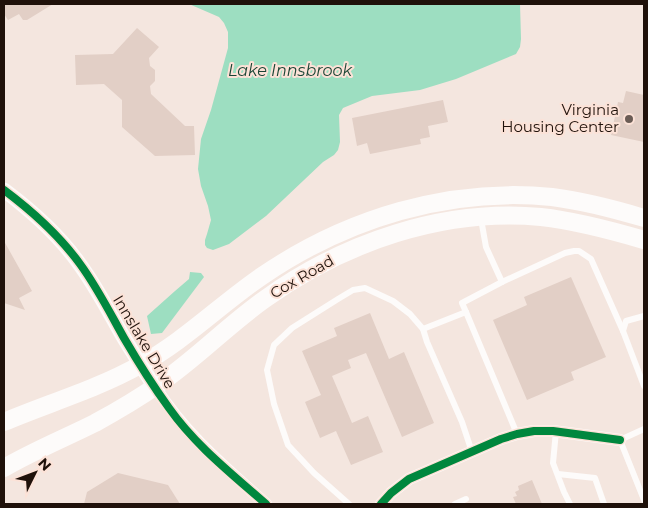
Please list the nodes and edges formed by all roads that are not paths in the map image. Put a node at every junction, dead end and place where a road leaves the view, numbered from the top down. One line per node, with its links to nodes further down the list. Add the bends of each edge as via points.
1 (4, 190): 10 (street, Innslake Drive, via 42,221 78,262)
2 (481, 218): 4 (main road, Cox Road, via 503,216 565,220); 5 (lane, via 486,247); 12 (main road, Cox Road, via 443,222 385,237 303,274 251,309)
3 (644, 218): 10 (main road, Cox Road, via 553,198 458,198 416,206 356,225 287,260)
4 (644, 240)
5 (502, 282): 6 (lane, via 462,303); 9 (lane, via 565,253 579,251 591,259)
6 (466, 312): 8 (lane); 16 (lane)
7 (644, 316): 9 (lane, via 626,322)
8 (423, 329): 18 (lane); 24 (lane, via 393,301 365,288 353,290 330,304 292,328 274,345 267,370 274,404 288,444)
9 (623, 331): 11 (lane)
10 (140, 365): 12 (street, Innslake Drive); 13 (main road, Cox Road, via 86,391)
11 (644, 386)
12 (154, 387): 19 (main road, Cox Road, via 95,423); 23 (street, Innslake Drive, via 198,443)
13 (4, 422)
14 (644, 429): 17 (lane)
15 (556, 431): 16 (street); 17 (street); 20 (lane, via 553,463)
16 (517, 434): 18 (street)
17 (620, 440): 22 (lane)
18 (472, 452): 25 (street, via 409,479)
19 (4, 468)
20 (558, 474): 27 (lane); 28 (lane, via 595,478)
21 (466, 499): 26 (lane)
22 (644, 500)
23 (266, 504)
24 (349, 504)
25 (381, 504)
26 (455, 504)
27 (570, 504)
28 (604, 504)

